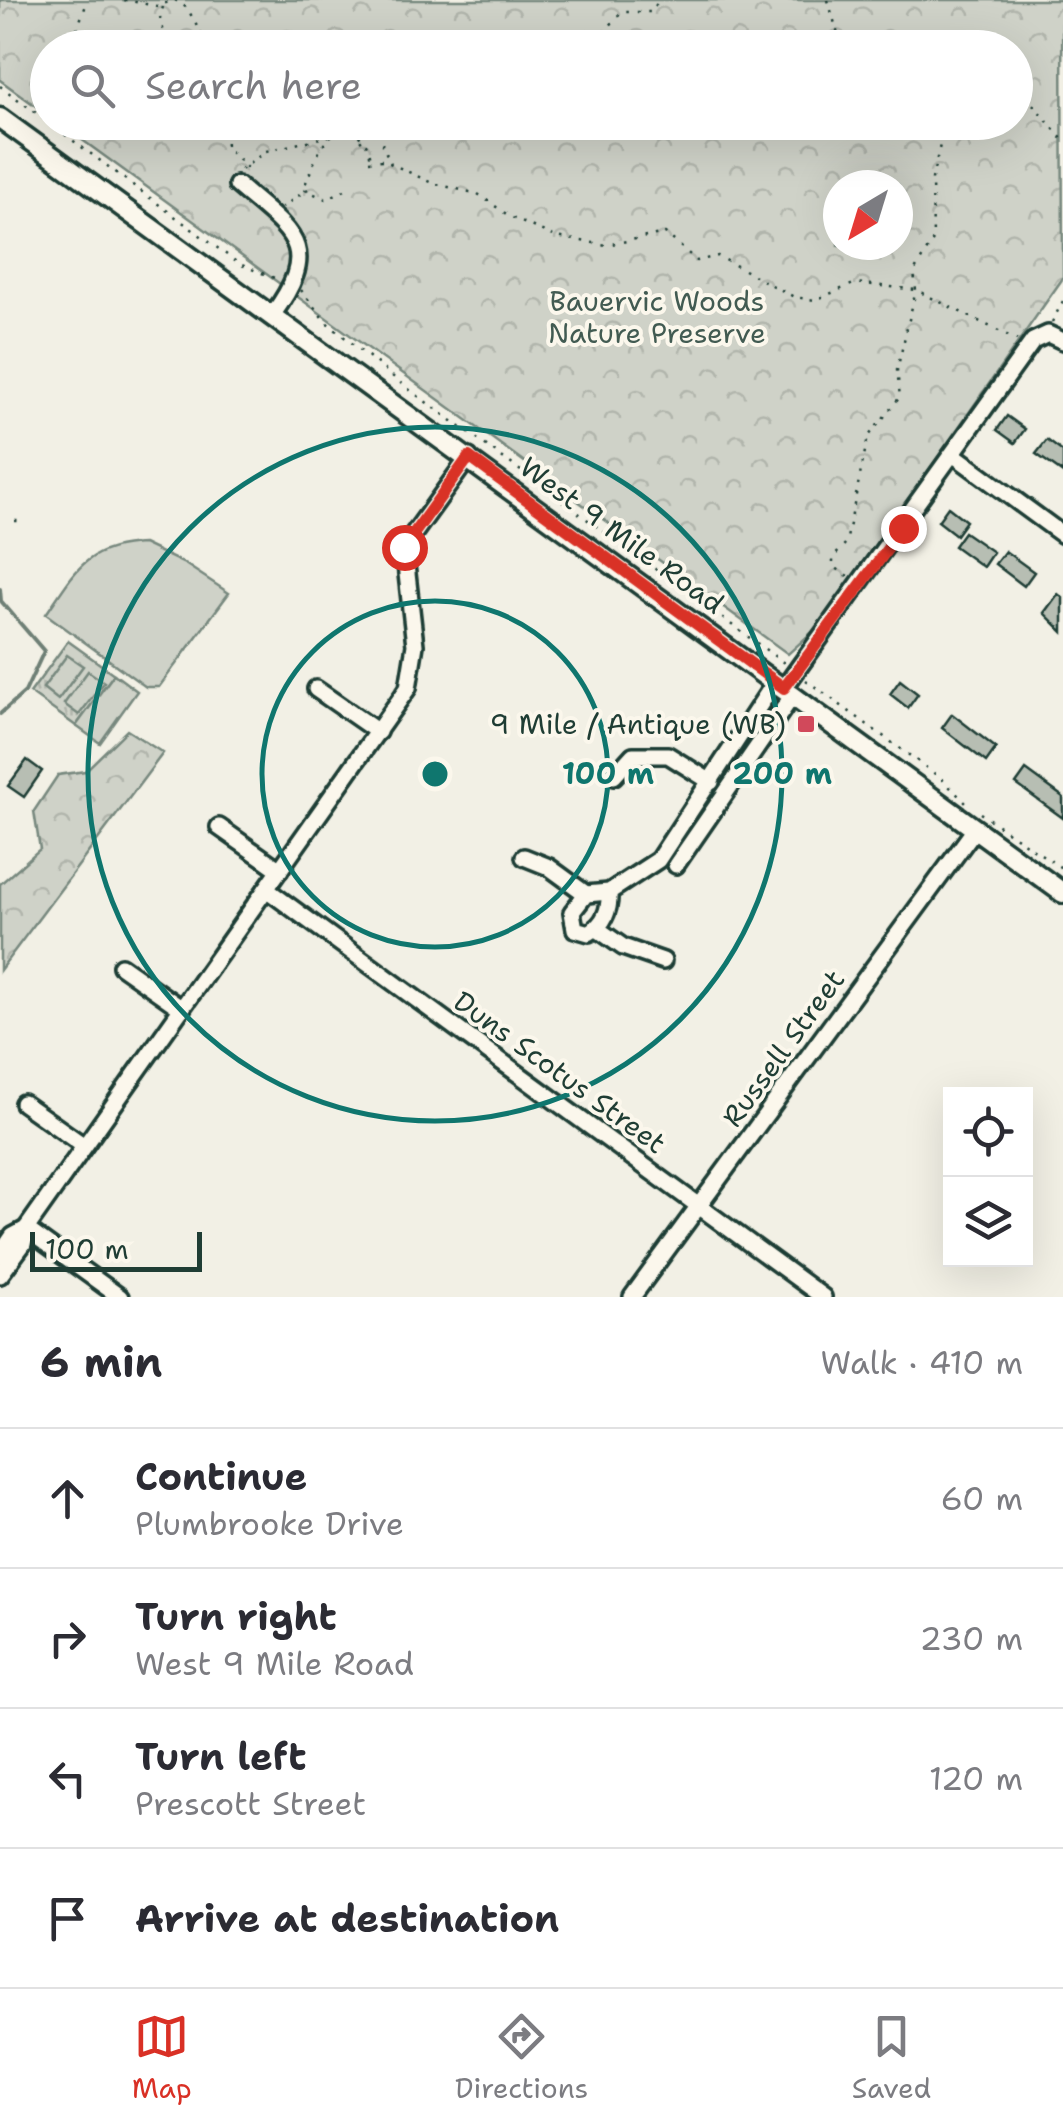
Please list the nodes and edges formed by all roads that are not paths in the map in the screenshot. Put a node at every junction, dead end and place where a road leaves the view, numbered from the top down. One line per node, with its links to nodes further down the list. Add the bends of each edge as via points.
1 (0, 119): 3 (main road, West 9 Mile Road)
2 (237, 185): 3 (street, via 274,217 299,253 295,284)
3 (274, 314): 6 (main road, West 9 Mile Road)
4 (1048, 339): 5 (street)
5 (954, 455): 7 (street); 8 (street)
6 (469, 457): 8 (main road, West 9 Mile Road); 10 (street, via 404,547 414,667)
7 (1063, 535)
8 (784, 688): 12 (street); 14 (main road, West 9 Mile Road); 16 (street)
9 (316, 689): 10 (street)
10 (378, 732): 17 (street)
11 (614, 776): 12 (street, via 633,755 660,754)
12 (711, 782): 19 (street, via 650,868)
13 (218, 827): 17 (street)
14 (975, 829): 20 (main road, West 9 Mile Road); 28 (street, Russell Street)
15 (524, 857): 21 (street)
16 (676, 865)
17 (280, 870): 18 (street)
18 (266, 889): 25 (street); 28 (street, Duns Scotus Street)
19 (608, 892): 21 (street); 22 (street, via 609,911)
20 (1063, 893)
21 (586, 894): 22 (street, via 571,920 582,933)
22 (596, 928): 23 (street, via 623,947)
23 (663, 961)
24 (120, 966): 25 (street)
25 (182, 1009): 27 (street)
26 (23, 1103): 27 (street)
27 (84, 1146): 29 (street)
28 (699, 1205): 33 (street, Russell Street); 34 (street, Duns Scotus Street)
29 (26, 1229): 30 (street); 31 (street); 32 (street)
30 (0, 1255)
31 (0, 1275)
32 (120, 1297)
33 (632, 1297)
34 (823, 1297)

